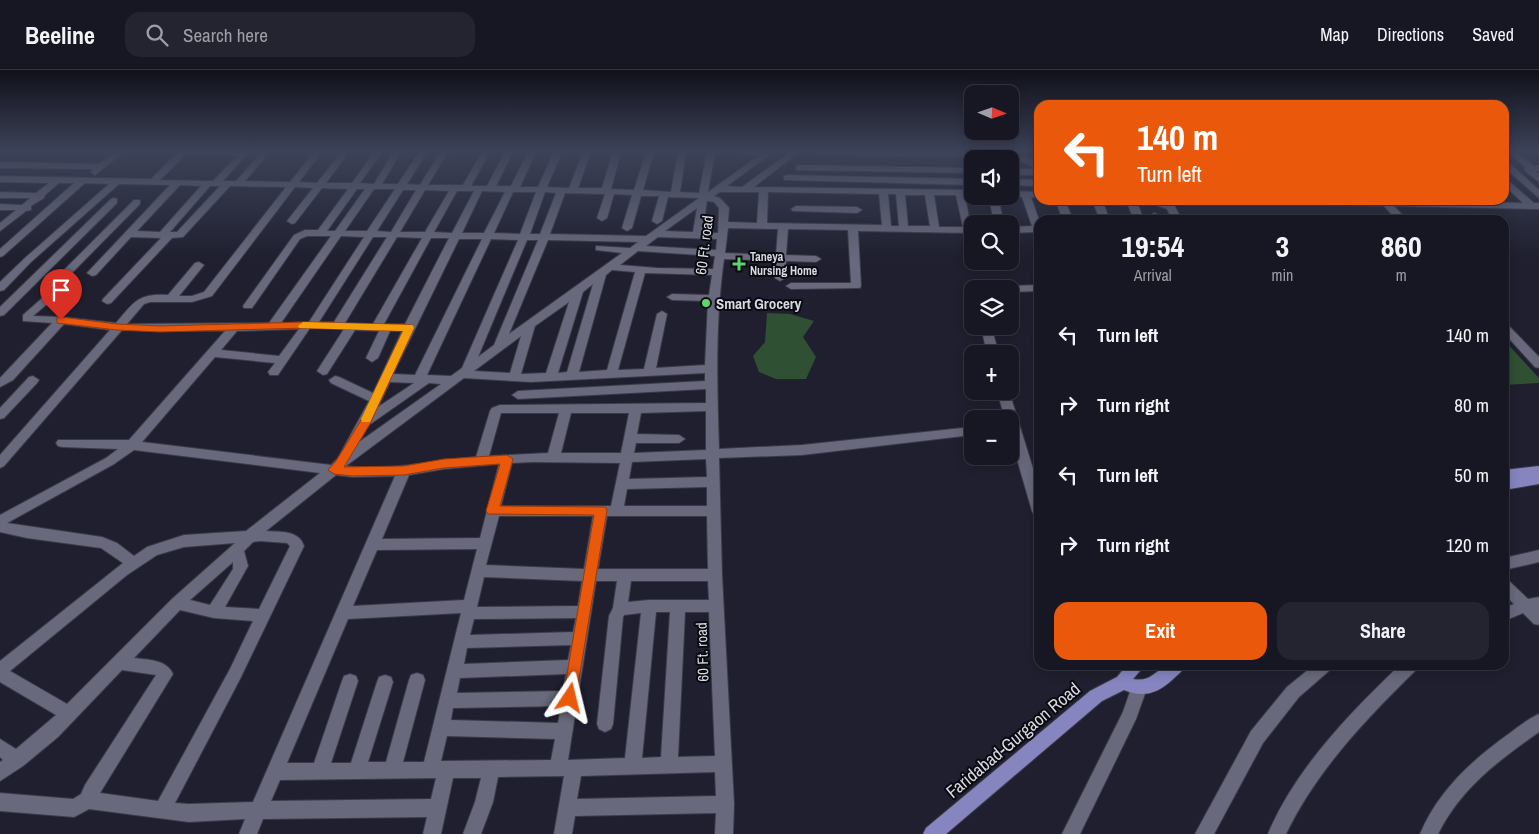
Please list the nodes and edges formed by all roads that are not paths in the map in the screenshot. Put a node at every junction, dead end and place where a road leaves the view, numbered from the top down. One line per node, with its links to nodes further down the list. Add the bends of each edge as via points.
1 (353, 187): 77 (street)
2 (373, 187): 79 (street)
3 (402, 187): 81 (street)
4 (48, 188): 44 (street)
5 (75, 188): 45 (street)
6 (109, 188): 46 (street)
7 (173, 188): 49 (street)
8 (208, 188): 80 (street)
9 (224, 188): 80 (street, via 183,233)
10 (289, 188): 107 (street, via 208,294 199,298)
11 (318, 188): 62 (street)
12 (415, 188): 13 (street, 60 Ft. road)
13 (422, 188): 22 (street, 60 Ft. road); 82 (street)
14 (569, 188): 29 (street)
15 (609, 188): 30 (street)
16 (640, 188): 35 (street)
17 (671, 188): 38 (street)
18 (709, 188): 43 (street)
19 (718, 188): 43 (street)
20 (915, 188): 33 (street)
21 (1513, 188): 52 (street)
22 (460, 189): 23 (street, 60 Ft. road); 84 (street)
23 (484, 189): 26 (street, 60 Ft. road); 85 (street)
24 (745, 189): 25 (street); 43 (street)
25 (769, 189): 28 (street); 63 (street)
26 (512, 190): 27 (street, 60 Ft. road); 86 (street)
27 (541, 190): 29 (street, 60 Ft. road); 87 (street)
28 (796, 190): 31 (street); 56 (street)
29 (567, 191): 30 (street, 60 Ft. road); 88 (street)
30 (608, 192): 35 (street, 60 Ft. road); 60 (street)
31 (883, 192): 32 (street); 69 (street)
32 (900, 192): 33 (street); 70 (street)
33 (915, 192): 34 (street)
34 (929, 192): 36 (street); 71 (street)
35 (638, 193): 38 (street, 60 Ft. road); 67 (street)
36 (960, 193): 37 (street); 58 (street)
37 (964, 193)
38 (669, 194): 43 (street, 60 Ft. road); 75 (street)
39 (1019, 194): 40 (street)
40 (1025, 194): 41 (street); 61 (street)
41 (1034, 194)
42 (0, 195): 44 (street)
43 (708, 195): 75 (street); 76 (street, 60 Ft. road, via 723,205); 83 (street)
44 (38, 196): 45 (street); 54 (street)
45 (64, 197): 55 (street)
46 (95, 200): 47 (street); 102 (street)
47 (114, 201): 48 (street); 111 (street)
48 (137, 202): 49 (street); 113 (street, via 62,278 60,282 63,284 27,317 31,320)
49 (160, 202): 78 (street)
50 (1509, 204): 52 (street)
51 (1388, 205): 59 (street)
52 (1536, 206)
53 (0, 207): 54 (street)
54 (24, 208): 55 (street); 66 (street)
55 (50, 208): 91 (street)
56 (796, 209): 57 (street); 65 (street)
57 (857, 210)
58 (966, 215)
59 (1397, 215)
60 (602, 218)
61 (1034, 218)
62 (292, 221)
63 (762, 226): 64 (street); 76 (street)
64 (783, 227): 65 (street); 93 (street)
65 (795, 227): 68 (street)
66 (0, 228)
67 (627, 228)
68 (853, 228): 69 (street); 101 (street, via 856,286)
69 (887, 229): 70 (street)
70 (904, 229): 71 (street)
71 (935, 229): 73 (street)
72 (1034, 229): 74 (street)
73 (964, 230)
74 (1019, 230)
75 (653, 231): 83 (street); 88 (street); 90 (street)
76 (723, 231): 83 (street); 92 (street, 60 Ft. road)
77 (321, 233): 79 (street); 110 (street, via 305,233 297,237)
78 (130, 234): 80 (street); 99 (street)
79 (338, 234): 81 (street); 117 (street)
80 (166, 235): 109 (street)
81 (371, 235): 82 (street); 115 (street)
82 (393, 235): 84 (street); 118 (street)
83 (697, 235)
84 (427, 236): 85 (street); 121 (street)
85 (455, 236): 86 (street); 122 (street)
86 (488, 237): 87 (street); 139 (street)
87 (524, 237): 88 (street); 133 (street)
88 (544, 237): 124 (street)
89 (599, 248): 90 (street)
90 (634, 250): 92 (street); 96 (street)
91 (0, 254)
92 (720, 255): 93 (street); 98 (street, 60 Ft. road)
93 (781, 258): 94 (street); 100 (street)
94 (816, 259)
95 (199, 265): 107 (street)
96 (606, 270): 97 (street); 105 (street); 135 (street)
97 (641, 270): 98 (street); 134 (street)
98 (717, 272): 108 (street, 60 Ft. road)
99 (92, 273)
100 (780, 278)
101 (791, 286)
102 (0, 288)
103 (1034, 288): 104 (street)
104 (1019, 289)
105 (578, 290): 114 (street); 137 (street)
106 (672, 297): 108 (street)
107 (171, 298): 116 (street, via 144,299)
108 (714, 298): 129 (street, 60 Ft. road)
109 (107, 301)
110 (248, 306)
111 (0, 313)
112 (662, 314): 132 (street)
113 (61, 320): 116 (street); 142 (street)
114 (532, 323): 124 (street); 136 (street)
115 (309, 325): 117 (street); 118 (street); 127 (street)
116 (117, 327): 120 (street); 162 (street)
117 (272, 327): 120 (street)
118 (337, 327): 119 (street)
119 (351, 327): 121 (street); 130 (street)
120 (234, 328): 125 (street)
121 (381, 328): 122 (street); 126 (street)
122 (409, 328): 138 (street)
123 (1509, 332): 128 (street)
124 (498, 347): 133 (street)
125 (212, 353): 127 (street); 155 (street)
126 (372, 358)
127 (283, 360): 131 (street)
128 (1539, 364)
129 (711, 369): 132 (street); 143 (street, 60 Ft. road)
130 (323, 371)
131 (274, 372)
132 (649, 372): 134 (street)
133 (461, 375): 136 (street); 139 (street); 163 (street)
134 (611, 375): 135 (street)
135 (572, 376): 137 (street)
136 (514, 377): 137 (street)
137 (551, 377)
138 (386, 378): 139 (street); 145 (street)
139 (423, 379): 150 (street)
140 (33, 380): 149 (street)
141 (335, 380): 145 (street)
142 (0, 383)
143 (712, 385): 144 (street); 146 (street, 60 Ft. road)
144 (518, 395)
145 (376, 399): 150 (street)
146 (712, 407): 148 (street); 157 (street, 60 Ft. road)
147 (566, 408): 148 (street); 158 (street); 161 (street, via 497,410)
148 (636, 409): 152 (street)
149 (0, 415)
150 (365, 422): 163 (street)
151 (964, 432): 157 (street, via 802,450)
152 (631, 438): 153 (street); 159 (street)
153 (680, 438)
154 (62, 443): 155 (street)
155 (132, 445): 163 (street); 176 (street)
156 (1019, 450): 171 (street)
157 (712, 455): 159 (street); 168 (street, 60 Ft. road)
158 (553, 458): 159 (street); 160 (street)
159 (627, 458): 169 (street)
160 (507, 459): 161 (street); 174 (street)
161 (480, 461): 164 (street)
162 (0, 463)
163 (337, 467): 164 (street, via 352,472); 178 (street)
164 (404, 471): 180 (street)
165 (1539, 471): 166 (main road)
166 (1509, 474)
167 (1539, 480): 170 (main road)
168 (714, 482): 169 (street); 175 (street, 60 Ft. road)
169 (622, 484): 173 (street)
170 (1509, 484)
171 (1034, 496)
172 (601, 510): 173 (street); 174 (street); 186 (street)
173 (617, 510): 175 (street)
174 (492, 511): 179 (street)
175 (714, 511): 188 (street, 60 Ft. road)
176 (0, 521)
177 (0, 527): 183 (street, via 27,534 102,543)
178 (249, 537): 181 (street); 183 (street, via 176,543 152,551); 201 (street, via 289,538 297,546)
179 (484, 543): 180 (street); 185 (street)
180 (372, 545): 199 (street)
181 (237, 550): 190 (street); 197 (street, via 241,566)
182 (1539, 556): 184 (street)
183 (134, 562): 212 (street)
184 (1509, 563)
185 (478, 571): 186 (street); 196 (street)
186 (591, 575): 187 (street); 198 (street)
187 (625, 575): 188 (street); 195 (street)
188 (715, 575): 193 (street, 60 Ft. road)
189 (1509, 588): 191 (street)
190 (177, 603): 197 (street); 205 (street)
191 (1532, 604): 200 (street); 202 (street)
192 (649, 606): 194 (street); 195 (street); 229 (street)
193 (717, 606): 194 (street); 227 (street, 60 Ft. road)
194 (678, 607): 228 (street)
195 (620, 609): 222 (street, via 616,616)
196 (469, 610): 198 (street); 199 (street); 204 (street)
197 (214, 612): 201 (street)
198 (585, 612): 203 (street)
199 (343, 613): 236 (street)
200 (1509, 613)
201 (264, 616): 243 (street)
202 (1539, 619)
203 (580, 638): 204 (street); 206 (street)
204 (462, 642): 211 (street)
205 (118, 662): 220 (street); 238 (street, via 156,668 165,674)
206 (575, 667): 211 (street); 218 (street)
207 (1132, 670): 216 (main road, Faridabad-Gurgaon Road)
208 (1170, 670): 217 (main road, via 1154,686)
209 (1319, 670): 252 (street, via 1294,692 1257,737)
210 (1406, 670): 253 (street, via 1363,711 1292,803)
211 (455, 671): 219 (street)
212 (0, 672): 220 (street)
213 (417, 680): 231 (street)
214 (350, 682): 235 (street)
215 (385, 682): 234 (street)
216 (1123, 682): 217 (main road); 250 (main road, Faridabad-Gurgaon Road, via 1096,696)
217 (1140, 688): 251 (street)
218 (570, 698): 219 (street); 224 (street)
219 (448, 701): 223 (street)
220 (70, 714): 226 (street)
221 (1539, 722): 254 (street, via 1486,760 1446,804)
222 (605, 724)
223 (441, 728): 224 (street); 232 (street)
224 (564, 731): 230 (street)
225 (0, 747): 226 (street)
226 (17, 760): 237 (street)
227 (723, 764): 228 (street); 240 (street, 60 Ft. road)
228 (669, 765): 229 (street)
229 (634, 766): 230 (street)
230 (566, 768): 233 (street); 242 (street)
231 (393, 769): 232 (street); 234 (street)
232 (439, 769): 233 (street); 241 (street)
233 (491, 769): 247 (street, via 484,802)
234 (357, 770): 235 (street)
235 (320, 771): 236 (street)
236 (274, 772): 244 (street)
237 (0, 773)
238 (88, 800): 239 (street, via 74,808); 243 (street)
239 (0, 802)
240 (725, 804): 242 (street); 249 (street, 60 Ft. road)
241 (438, 808): 244 (street); 246 (street)
242 (567, 808): 248 (street)
243 (162, 810): 244 (street, via 189,813)
244 (258, 810): 245 (street)
245 (248, 834)
246 (432, 834)
247 (472, 834)
248 (563, 834)
249 (724, 834)
250 (932, 834)
251 (1071, 834)
252 (1204, 834)
253 (1277, 834)
254 (1429, 834)

